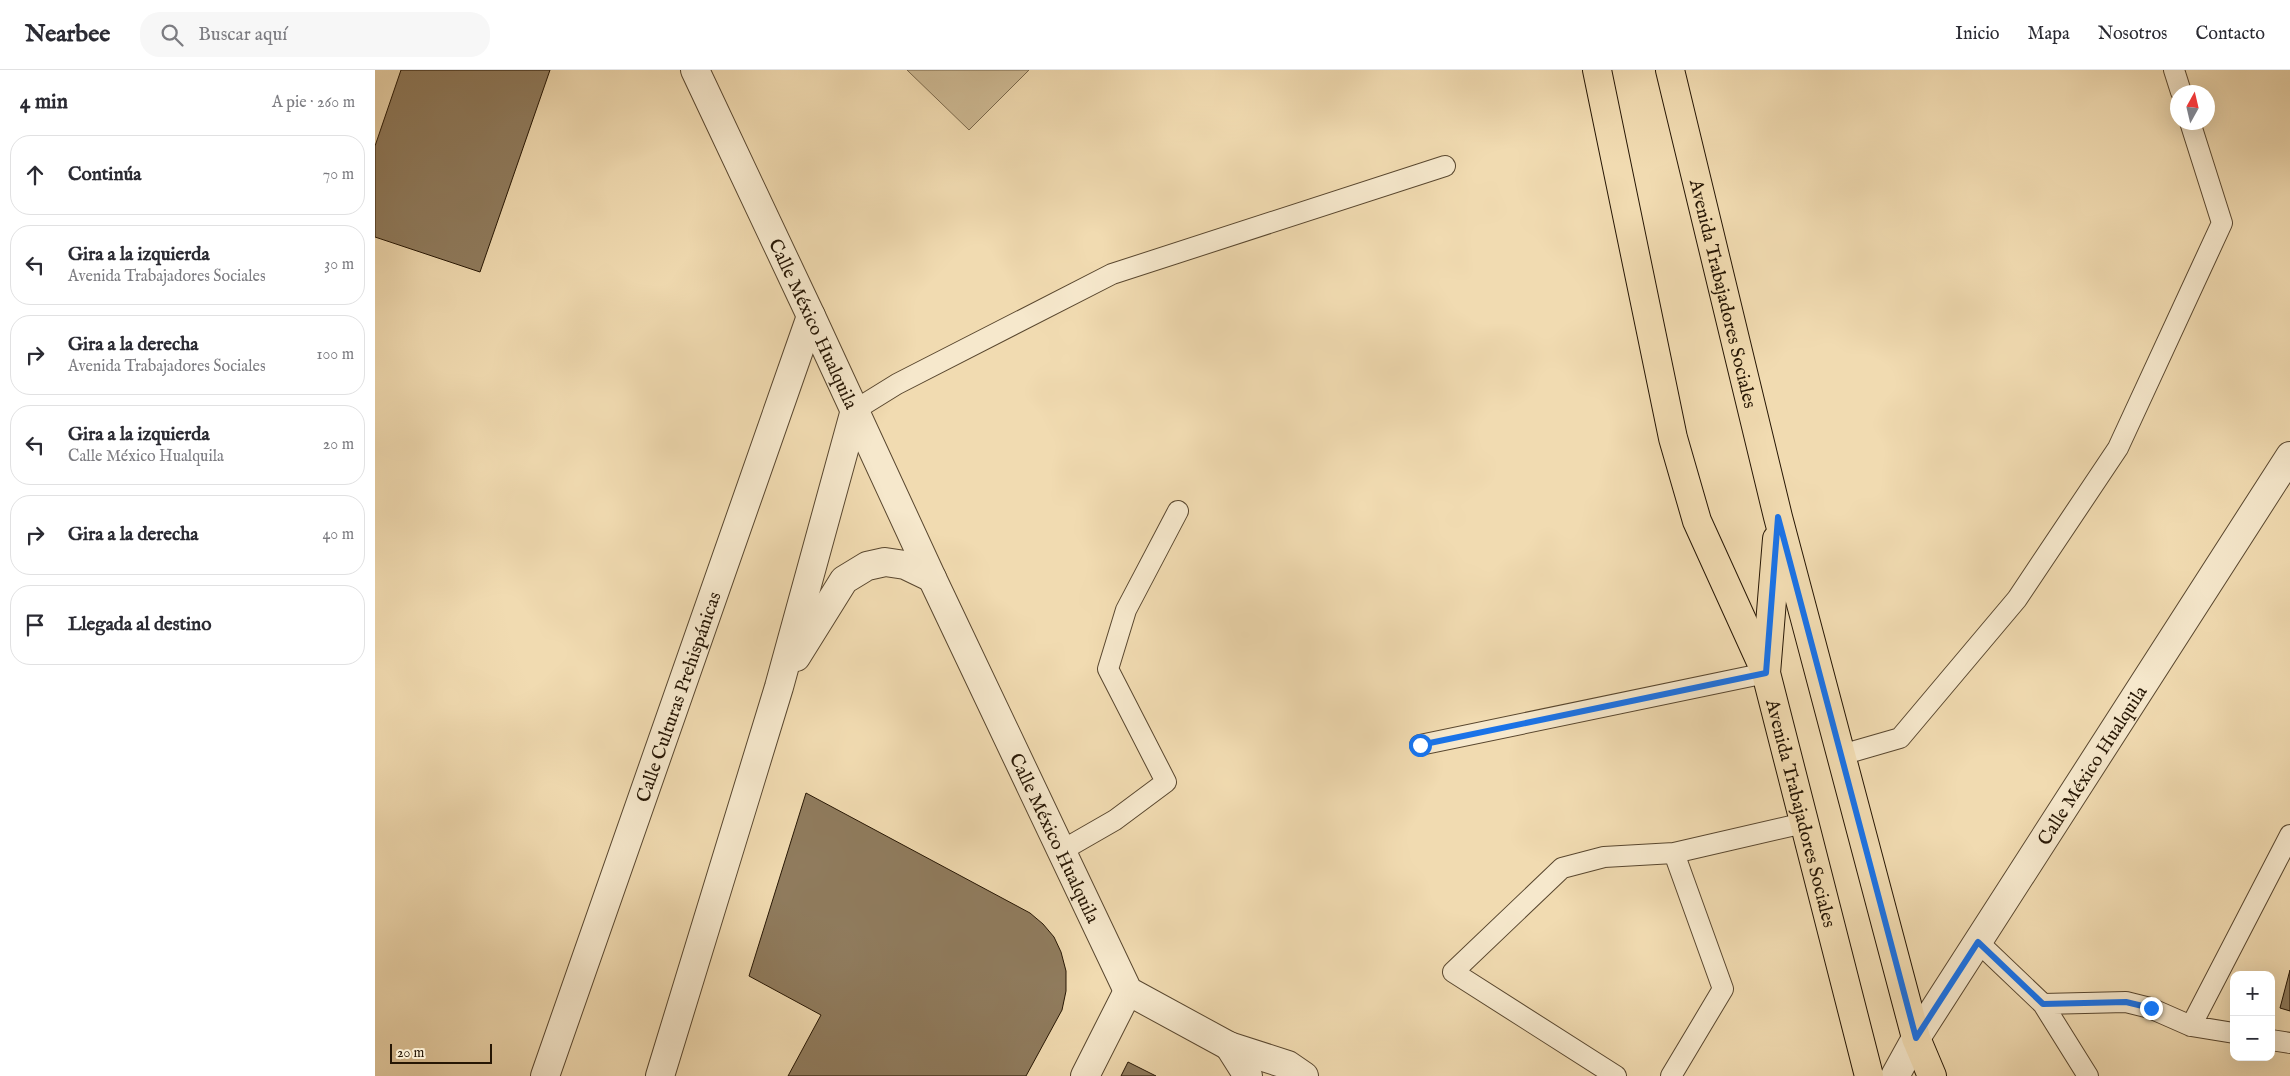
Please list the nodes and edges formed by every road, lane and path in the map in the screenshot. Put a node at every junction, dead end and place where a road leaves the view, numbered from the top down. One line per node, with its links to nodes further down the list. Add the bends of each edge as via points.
1 (695, 70): 8 (street, Calle México Hualquila)
2 (1597, 70): 14 (main road, via 1673,438 1697,521)
3 (1670, 70): 12 (main road, Avenida Trabajadores Sociales)
4 (2174, 70): 5 (lane)
5 (2179, 85)
6 (2193, 130): 17 (lane, via 2222,223 2118,448 2017,599 1900,738)
7 (1445, 166): 9 (lane, via 1112,274 897,384)
8 (811, 316): 9 (street, Calle México Hualquila); 31 (street, Calle Culturas Prehispánicas)
9 (855, 410): 13 (street, Calle México Hualquila); 15 (street)
10 (2290, 456): 22 (street, Calle México Hualquila)
11 (1178, 511): 20 (lane, via 1126,610 1109,669 1166,782 1115,820)
12 (1778, 517): 14 (main road, Avenida Trabajadores Sociales); 17 (main road, Avenida Trabajadores Sociales)
13 (932, 578): 15 (street, via 905,565 885,562 867,566 844,580); 20 (street, Calle México Hualquila)
14 (1766, 673): 16 (lane); 18 (main road, Avenida Trabajadores Sociales)
15 (779, 687): 32 (street)
16 (1420, 745)
17 (1841, 755): 27 (main road, Avenida Trabajadores Sociales)
18 (1804, 822): 21 (lane); 38 (main road, Avenida Trabajadores Sociales)
19 (2290, 835): 25 (lane)
20 (1061, 851): 23 (street, Calle México Hualquila)
21 (1674, 853): 36 (lane, via 1604,857 1562,868 1453,972); 37 (lane, via 1723,989)
22 (1978, 942): 24 (lane); 27 (street, Calle México Hualquila)
23 (1128, 992): 30 (street); 33 (street)
24 (2043, 1004): 25 (lane, via 2126,1002 2151,1008); 41 (lane)
25 (2191, 1026): 26 (lane)
26 (2230, 1032)
27 (1916, 1038): 39 (street, Calle México Hualquila); 40 (main road, Avenida Trabajadores Sociales)
28 (2275, 1041): 29 (lane)
29 (2290, 1044)
30 (1229, 1046): 34 (street); 35 (street, via 1288,1065)
31 (545, 1076)
32 (661, 1076)
33 (1085, 1076)
34 (1248, 1076)
35 (1304, 1076)
36 (1616, 1076)
37 (1671, 1076)
38 (1869, 1076)
39 (1895, 1076)
40 (1932, 1076)
41 (2088, 1076)

